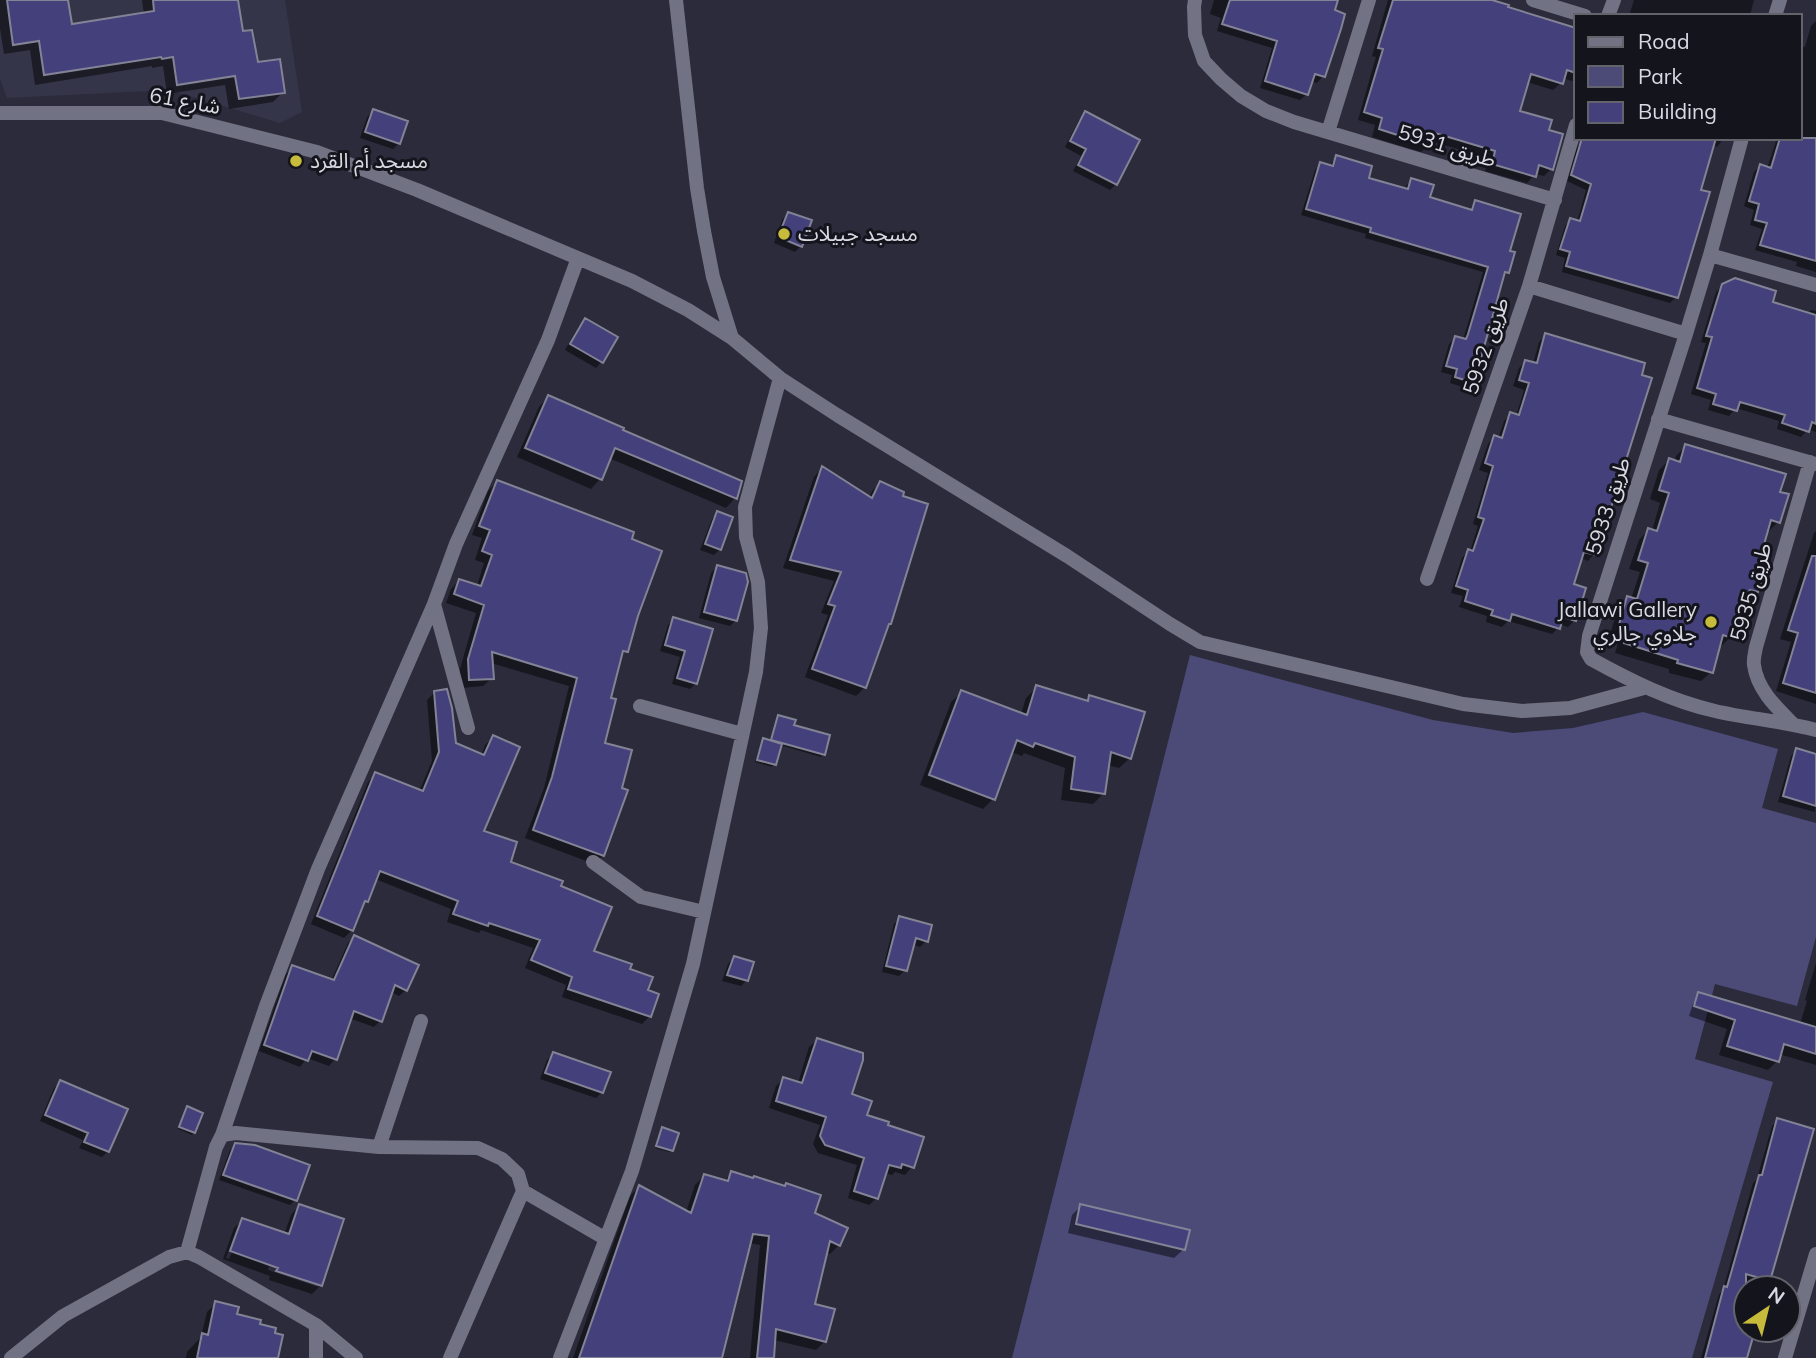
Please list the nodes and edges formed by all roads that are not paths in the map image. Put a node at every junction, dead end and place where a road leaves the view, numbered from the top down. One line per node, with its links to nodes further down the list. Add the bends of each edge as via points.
1 (676, 0): 16 (street, via 704,231)
2 (1195, 0): 7 (street, طريق 5931, via 1195,35 1204,61 1220,79 1266,111)
3 (1369, 0): 7 (street)
4 (1534, 0): 5 (street)
5 (1579, 14)
6 (0, 113): 12 (street, شارع 61, via 162,113 317,152)
7 (1328, 132): 10 (street, طريق 5931)
8 (1574, 132): 10 (street, طريق 5932)
9 (1741, 140): 11 (street, طريق 5933)
10 (1555, 200): 14 (street, طريق 5932)
11 (1710, 255): 13 (street); 15 (street, طريق 5933)
12 (578, 258): 16 (street, شارع 61, via 677,304); 21 (street, via 548,340 456,544)
13 (1816, 285)
14 (1529, 286): 15 (street); 20 (street, طريق 5932)
15 (1686, 334): 18 (street, طريق 5933)
16 (732, 338): 17 (street, شارع 61)
17 (780, 378): 22 (street, شارع 61, via 1200,642 1463,704 1522,712 1570,708); 27 (street, via 745,507 761,628)
18 (1658, 419): 19 (street); 22 (street, طريق 5933, via 1587,644 1591,659)
19 (1813, 463): 24 (street, طريق 5935, via 1754,664 1770,701)
20 (1427, 579)
21 (434, 604): 25 (street); 31 (street, via 318,869)
22 (1644, 688): 24 (street, طريق 5933, via 1714,711)
23 (640, 706): 27 (street)
24 (1792, 723): 26 (street, طريق 5933)
25 (468, 728)
26 (1816, 730)
27 (742, 734): 29 (street)
28 (593, 862): 29 (street, via 641,897)
29 (704, 912): 34 (street, via 651,1108)
30 (421, 1021): 32 (street)
31 (222, 1135): 32 (street); 35 (street)
32 (379, 1147): 33 (street, via 478,1148 502,1158 518,1174)
33 (523, 1191): 34 (street); 41 (street)
34 (606, 1239): 42 (street)
35 (187, 1252): 37 (street); 38 (street, via 169,1256 63,1316)
36 (1816, 1254): 43 (street)
37 (316, 1325): 39 (street); 40 (street)
38 (11, 1358)
39 (316, 1358)
40 (356, 1358)
41 (450, 1358)
42 (560, 1358)
43 (1785, 1358)

